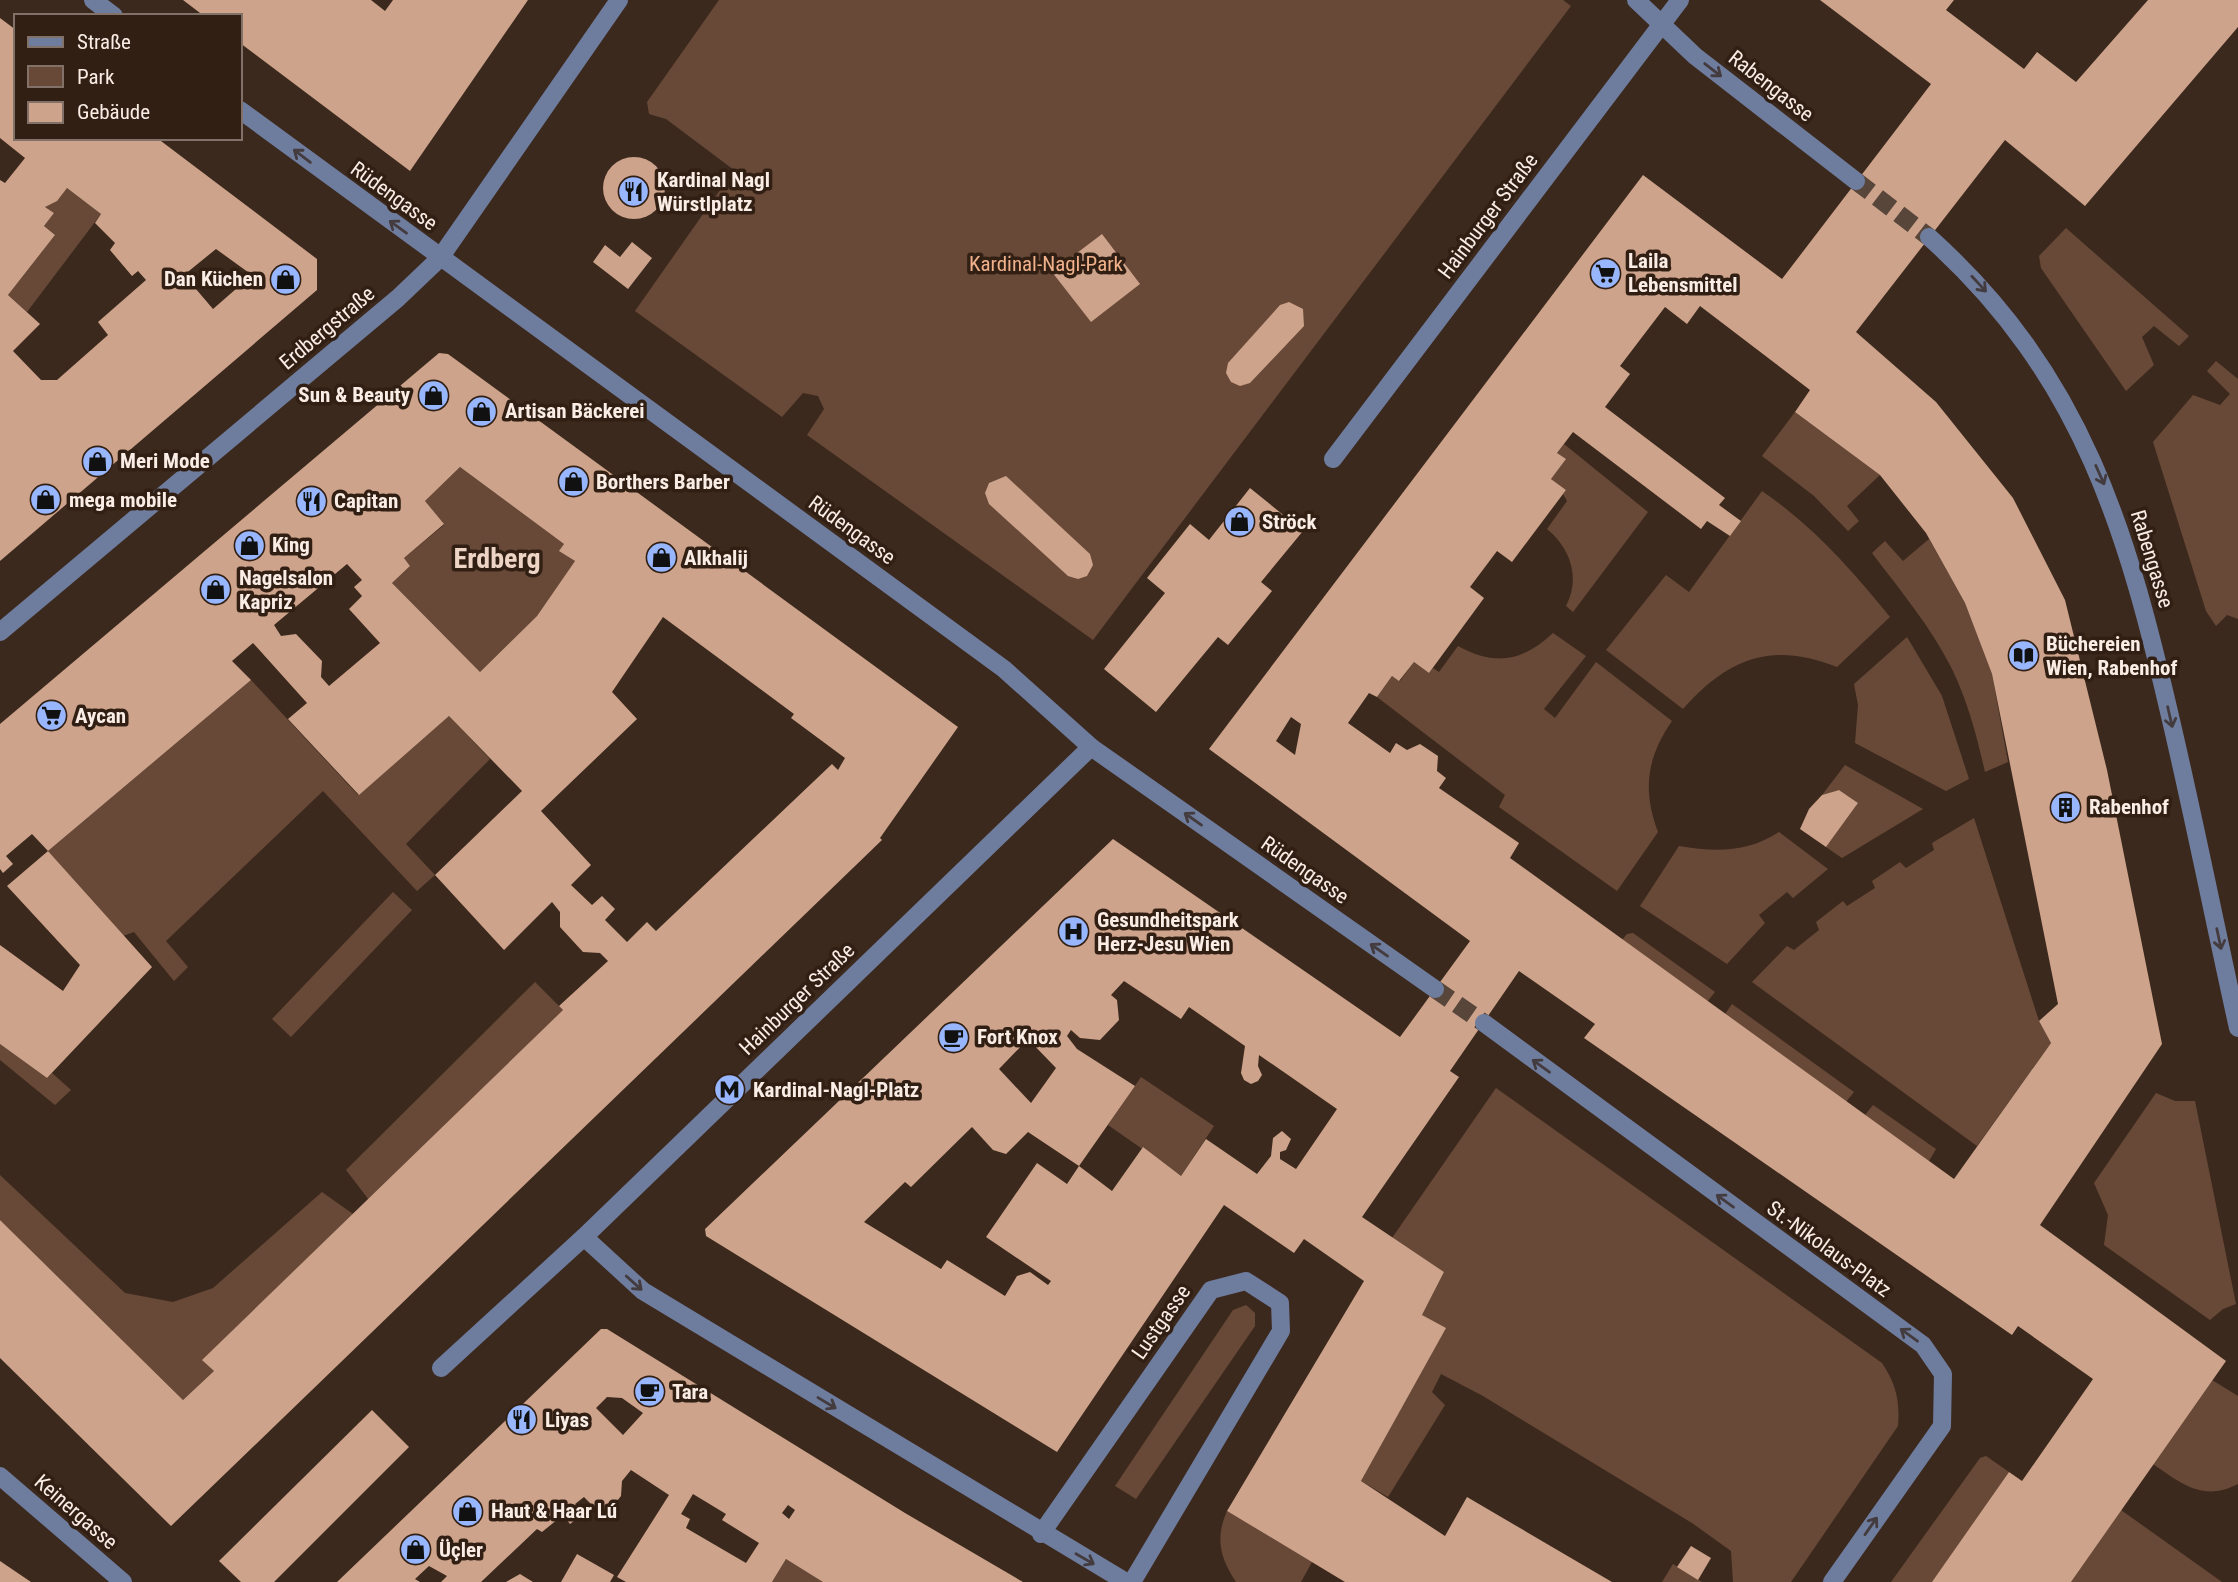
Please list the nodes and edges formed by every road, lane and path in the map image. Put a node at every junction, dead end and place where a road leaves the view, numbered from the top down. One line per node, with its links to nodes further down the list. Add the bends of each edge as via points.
1 (93, 0): 5 (street)
2 (619, 0): 10 (street, Erdbergstraße)
3 (1636, 0): 6 (street)
4 (1680, 0): 6 (street, Hainburger Straße)
5 (111, 14)
6 (1662, 24): 8 (street, Rabengasse, one-way to 8, via 1695,56); 11 (street, Hainburger Straße)
7 (242, 111): 10 (street, Rüdengasse, one-way to 7)
8 (1856, 181)
9 (1930, 237): 16 (street, Rabengasse, one-way to 16, via 1961,265 2024,338 2054,383 2108,492 2151,634)
10 (440, 258): 12 (street, Erdbergstraße); 13 (street, Rüdengasse, via 1004,669)
11 (1333, 459)
12 (0, 632)
13 (1091, 747): 14 (street, Rüdengasse, one-way to 13); 17 (street, Hainburger Straße)
14 (1435, 989)
15 (1484, 1023): 24 (street, St.-Nikolaus-Platz, one-way to 15, via 1942,1426 1943,1374 1923,1345)
16 (2238, 1028)
17 (584, 1237): 18 (street, Hainburger Straße); 20 (street, one-way to 20, via 643,1291)
18 (441, 1368)
19 (0, 1476): 21 (street, Keinergasse)
20 (1041, 1534): 22 (street, one-way to 22); 23 (street, Lustgasse, via 1211,1290 1246,1280 1280,1303 1280,1331)
21 (123, 1582)
22 (1126, 1582)
23 (1132, 1582)
24 (1832, 1582)

